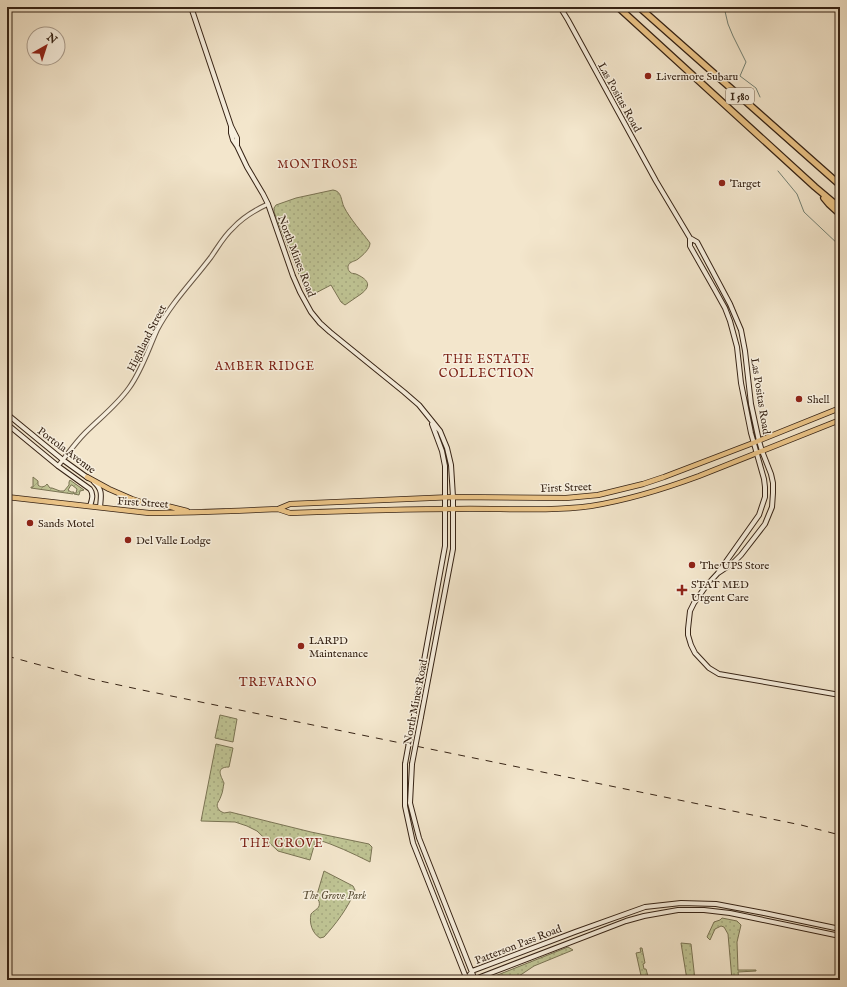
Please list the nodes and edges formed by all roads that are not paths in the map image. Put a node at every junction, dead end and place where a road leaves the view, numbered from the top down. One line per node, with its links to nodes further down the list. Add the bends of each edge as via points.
1 (191, 7): 7 (main road, North Mines Road, via 237,146)
2 (560, 7): 10 (main road, Las Positas Road)
3 (618, 7): 6 (highway, I 580)
4 (640, 7): 5 (highway, I 580)
5 (840, 185)
6 (815, 187): 8 (highway, I 580); 9 (highway)
7 (268, 204): 14 (main road, North Mines Road, via 293,276 311,312 330,332 419,405); 20 (street, Highland Street, via 253,211 224,238 172,305 129,388 111,409 83,434)
8 (840, 208)
9 (840, 214)
10 (690, 238): 16 (main road, Las Positas Road, via 696,242 730,304 741,330); 17 (main road, Las Positas Road, via 690,246 730,321)
11 (840, 408): 16 (main road, First Street)
12 (7, 414): 20 (main road, Portola Avenue)
13 (840, 420): 18 (main road, First Street)
14 (432, 421): 24 (main road, North Mines Road, via 445,466); 25 (main road, North Mines Road, via 440,431 447,448)
15 (7, 424): 21 (main road, Portola Avenue)
16 (759, 441): 17 (main road, First Street); 18 (main road, Las Positas Road)
17 (753, 443): 19 (main road, Las Positas Road); 25 (main road, First Street, via 664,478 598,495 566,498)
18 (762, 451): 19 (main road, First Street); 32 (main road, Las Positas Road, via 773,483 773,502 768,517 762,529 741,555)
19 (756, 453): 30 (main road, First Street, via 659,490 592,506); 32 (main road, Las Positas Road, via 766,487 762,507)
20 (63, 460): 21 (street, Highland Street); 22 (main road, Portola Avenue)
21 (58, 466): 26 (main road, Portola Avenue, via 90,489)
22 (87, 477): 27 (main road, Portola Avenue, via 101,491); 31 (main road, via 144,504)
23 (7, 497): 26 (main road, First Street)
24 (445, 497): 25 (main road, First Street); 28 (main road, First Street, via 290,504); 29 (main road, North Mines Road)
25 (453, 497): 30 (main road, North Mines Road)
26 (90, 506): 27 (main road, First Street)
27 (100, 507): 31 (main road, First Street, via 149,513)
28 (278, 509): 29 (main road, First Street, via 290,513); 31 (main road, First Street)
29 (445, 509): 30 (main road, First Street); 37 (main road, North Mines Road, bridge, via 445,546 405,764 404,806 413,843)
30 (453, 509): 36 (main road, North Mines Road, bridge, via 453,549 412,764 410,803 419,838)
31 (197, 513)
32 (718, 573): 33 (main road, Las Positas Road, via 694,603 689,619 688,635 691,644 708,668 719,674)
33 (840, 695)
34 (839, 928): 36 (main road, Patterson Pass Road, via 716,904 681,903 645,907)
35 (838, 936): 38 (main road, Patterson Pass Road, via 730,913 678,910 626,921)
36 (472, 971): 37 (main road, Patterson Pass Road); 38 (main road, North Mines Road)
37 (467, 979): 38 (main road, Patterson Pass Road)
38 (475, 979)

